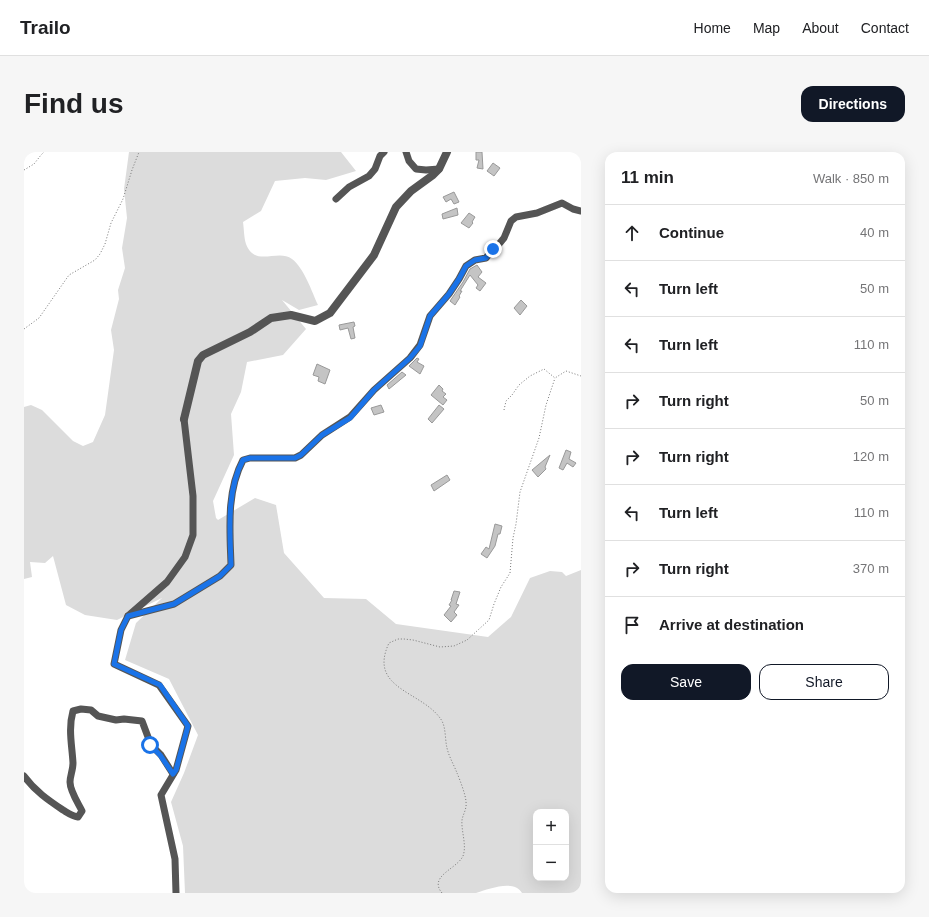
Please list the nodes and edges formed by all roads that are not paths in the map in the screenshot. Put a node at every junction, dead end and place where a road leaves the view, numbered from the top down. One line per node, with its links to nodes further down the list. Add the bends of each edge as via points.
1 (384, 152): 5 (street, via 369,176 349,187)
2 (406, 152): 4 (street, via 416,169)
3 (447, 152): 4 (street)
4 (439, 169): 7 (street, via 411,190 396,207 374,255 330,313 315,320 291,315 271,318 250,332 203,355 198,360)
5 (336, 199)
6 (581, 211): 8 (street, via 562,203 537,213 516,217 504,238 486,258 475,260 466,266 449,294 430,316 420,346 374,390 350,418 322,435 295,458 243,460 234,485 230,517 231,565 220,576 174,604)
7 (184, 419): 8 (street, via 193,496 193,535 185,557 167,582)
8 (128, 616): 9 (street, via 121,630 114,664 160,685 188,726)
9 (173, 774): 10 (street, via 150,745 142,721 116,720 98,716 91,710 81,709 73,711 70,721 73,764 70,782 82,811 78,817 47,800); 11 (street, via 161,796 174,859)
10 (24, 776)
11 (176, 893)

